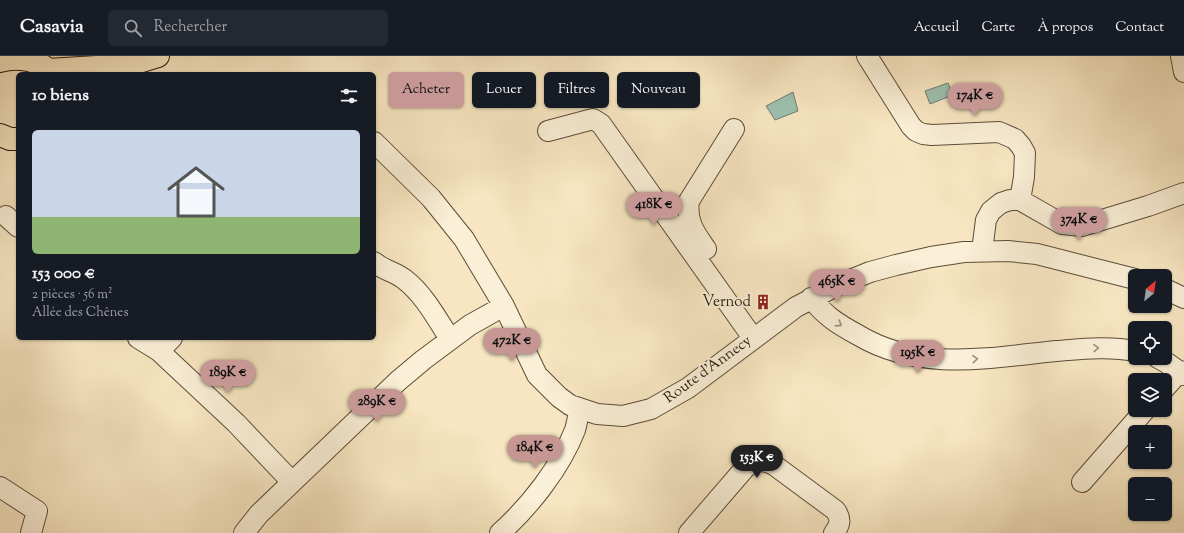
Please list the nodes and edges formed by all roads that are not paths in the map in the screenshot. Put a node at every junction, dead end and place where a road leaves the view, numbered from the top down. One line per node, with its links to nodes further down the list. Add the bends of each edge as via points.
1 (158, 56): 5 (main road)
2 (866, 56): 12 (street, via 916,131 932,135 999,132 1015,139 1025,153)
3 (1181, 56): 7 (street)
4 (0, 61): 6 (main road, via 15,57 27,58 39,62)
5 (121, 69): 6 (main road)
6 (50, 72)
7 (1184, 72)
8 (734, 129): 20 (street, via 689,201 688,209 691,226)
9 (548, 130): 20 (street, via 594,119 601,124)
10 (376, 144): 19 (street, Route d'Annecy, via 431,198 464,239)
11 (1184, 193): 12 (street, via 1082,226 1062,224)
12 (1020, 200): 13 (street, via 1001,203 991,211 986,220)
13 (982, 251): 15 (street, Route d'Annecy, via 1037,254); 17 (street, Route d'Annecy, via 931,257 896,265 863,275)
14 (376, 263): 21 (street, via 404,279 414,288)
15 (1128, 277)
16 (1172, 292): 18 (street)
17 (811, 298): 20 (street, Route d'Annecy); 24 (street, one-way to 24, via 828,317 872,344 912,357 969,360 1078,349)
18 (1184, 298)
19 (504, 306): 21 (street); 28 (street, Route d'Annecy, via 537,375 559,397)
20 (757, 335): 28 (street, Route d'Annecy, via 688,388 651,409 631,415 614,416)
21 (450, 339): 30 (street, via 398,381)
22 (147, 340): 23 (street)
23 (166, 344): 30 (street, via 236,424)
24 (1128, 350)
25 (1169, 365): 26 (street)
26 (1182, 373): 27 (street)
27 (1172, 382)
28 (580, 409): 35 (street, via 575,429 565,451 530,502)
29 (1139, 417): 31 (street)
30 (292, 482): 34 (street, via 259,514)
31 (1082, 482)
32 (0, 487): 33 (street, via 37,511)
33 (31, 533)
34 (244, 533)
35 (500, 533)
36 (689, 533): 37 (street, via 745,468 760,460 774,465 835,510 840,521)
37 (834, 533)

